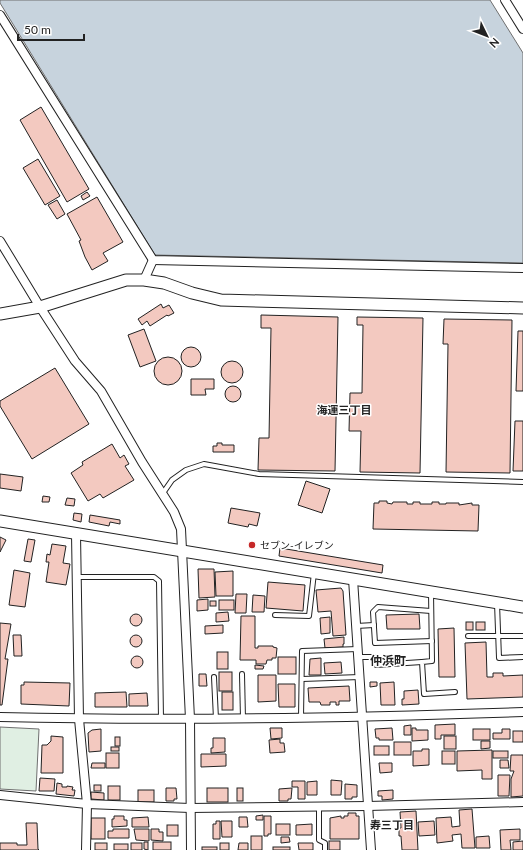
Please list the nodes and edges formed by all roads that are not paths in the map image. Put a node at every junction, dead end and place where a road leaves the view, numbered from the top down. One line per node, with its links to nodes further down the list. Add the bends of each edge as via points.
1 (505, 0): 3 (street)
2 (0, 15): 5 (street)
3 (523, 29)
4 (0, 241): 8 (street)
5 (153, 260): 6 (street); 7 (street)
6 (523, 268)
7 (144, 280): 8 (street, via 126,280); 9 (street, via 164,283 221,300)
8 (40, 307): 10 (street); 12 (street, via 75,361 101,391)
9 (523, 308)
10 (0, 314)
11 (523, 482): 12 (lane, via 260,474 204,464 186,470 172,480)
12 (163, 493): 15 (street, via 181,529)
13 (0, 521): 14 (street)
14 (76, 534): 15 (street); 17 (street)
15 (183, 550): 16 (street); 45 (street)
16 (314, 573): 18 (street); 23 (lane, via 309,616)
17 (77, 577): 43 (street); 44 (lane, via 154,577 159,581)
18 (353, 579): 19 (street); 25 (street)
19 (431, 592): 20 (street); 22 (lane)
20 (497, 603): 21 (street); 27 (lane)
21 (523, 607)
22 (431, 611): 24 (lane, via 378,607 373,612); 29 (lane)
23 (275, 615)
24 (374, 625): 25 (lane); 29 (lane, via 374,643)
25 (356, 626): 30 (street)
26 (468, 636): 27 (lane)
27 (498, 636): 28 (lane); 32 (lane, via 499,658)
28 (523, 636)
29 (432, 640): 33 (lane, via 432,661)
30 (358, 648): 31 (street); 37 (lane, via 302,651)
31 (359, 657): 33 (lane, via 375,657 376,665); 36 (street)
32 (523, 657)
33 (422, 662): 38 (lane, via 424,694)
34 (242, 674): 47 (lane)
35 (214, 677): 46 (lane)
36 (360, 677): 37 (lane); 40 (street)
37 (302, 679): 42 (lane)
38 (454, 692)
39 (523, 712): 40 (street)
40 (363, 717): 42 (street); 51 (street)
41 (0, 718): 43 (street)
42 (301, 718): 47 (street)
43 (79, 719): 44 (street); 50 (street)
44 (161, 719): 45 (street)
45 (190, 719): 46 (street); 53 (street)
46 (216, 719): 47 (street)
47 (243, 719)
48 (0, 795): 50 (street)
49 (523, 802): 51 (street)
50 (87, 804): 53 (street); 54 (street)
51 (368, 806): 52 (street); 57 (street)
52 (319, 807): 53 (street); 56 (lane, via 319,840 325,843)
53 (190, 808): 55 (street)
54 (86, 850)
55 (191, 850)
56 (325, 850)
57 (371, 850)

